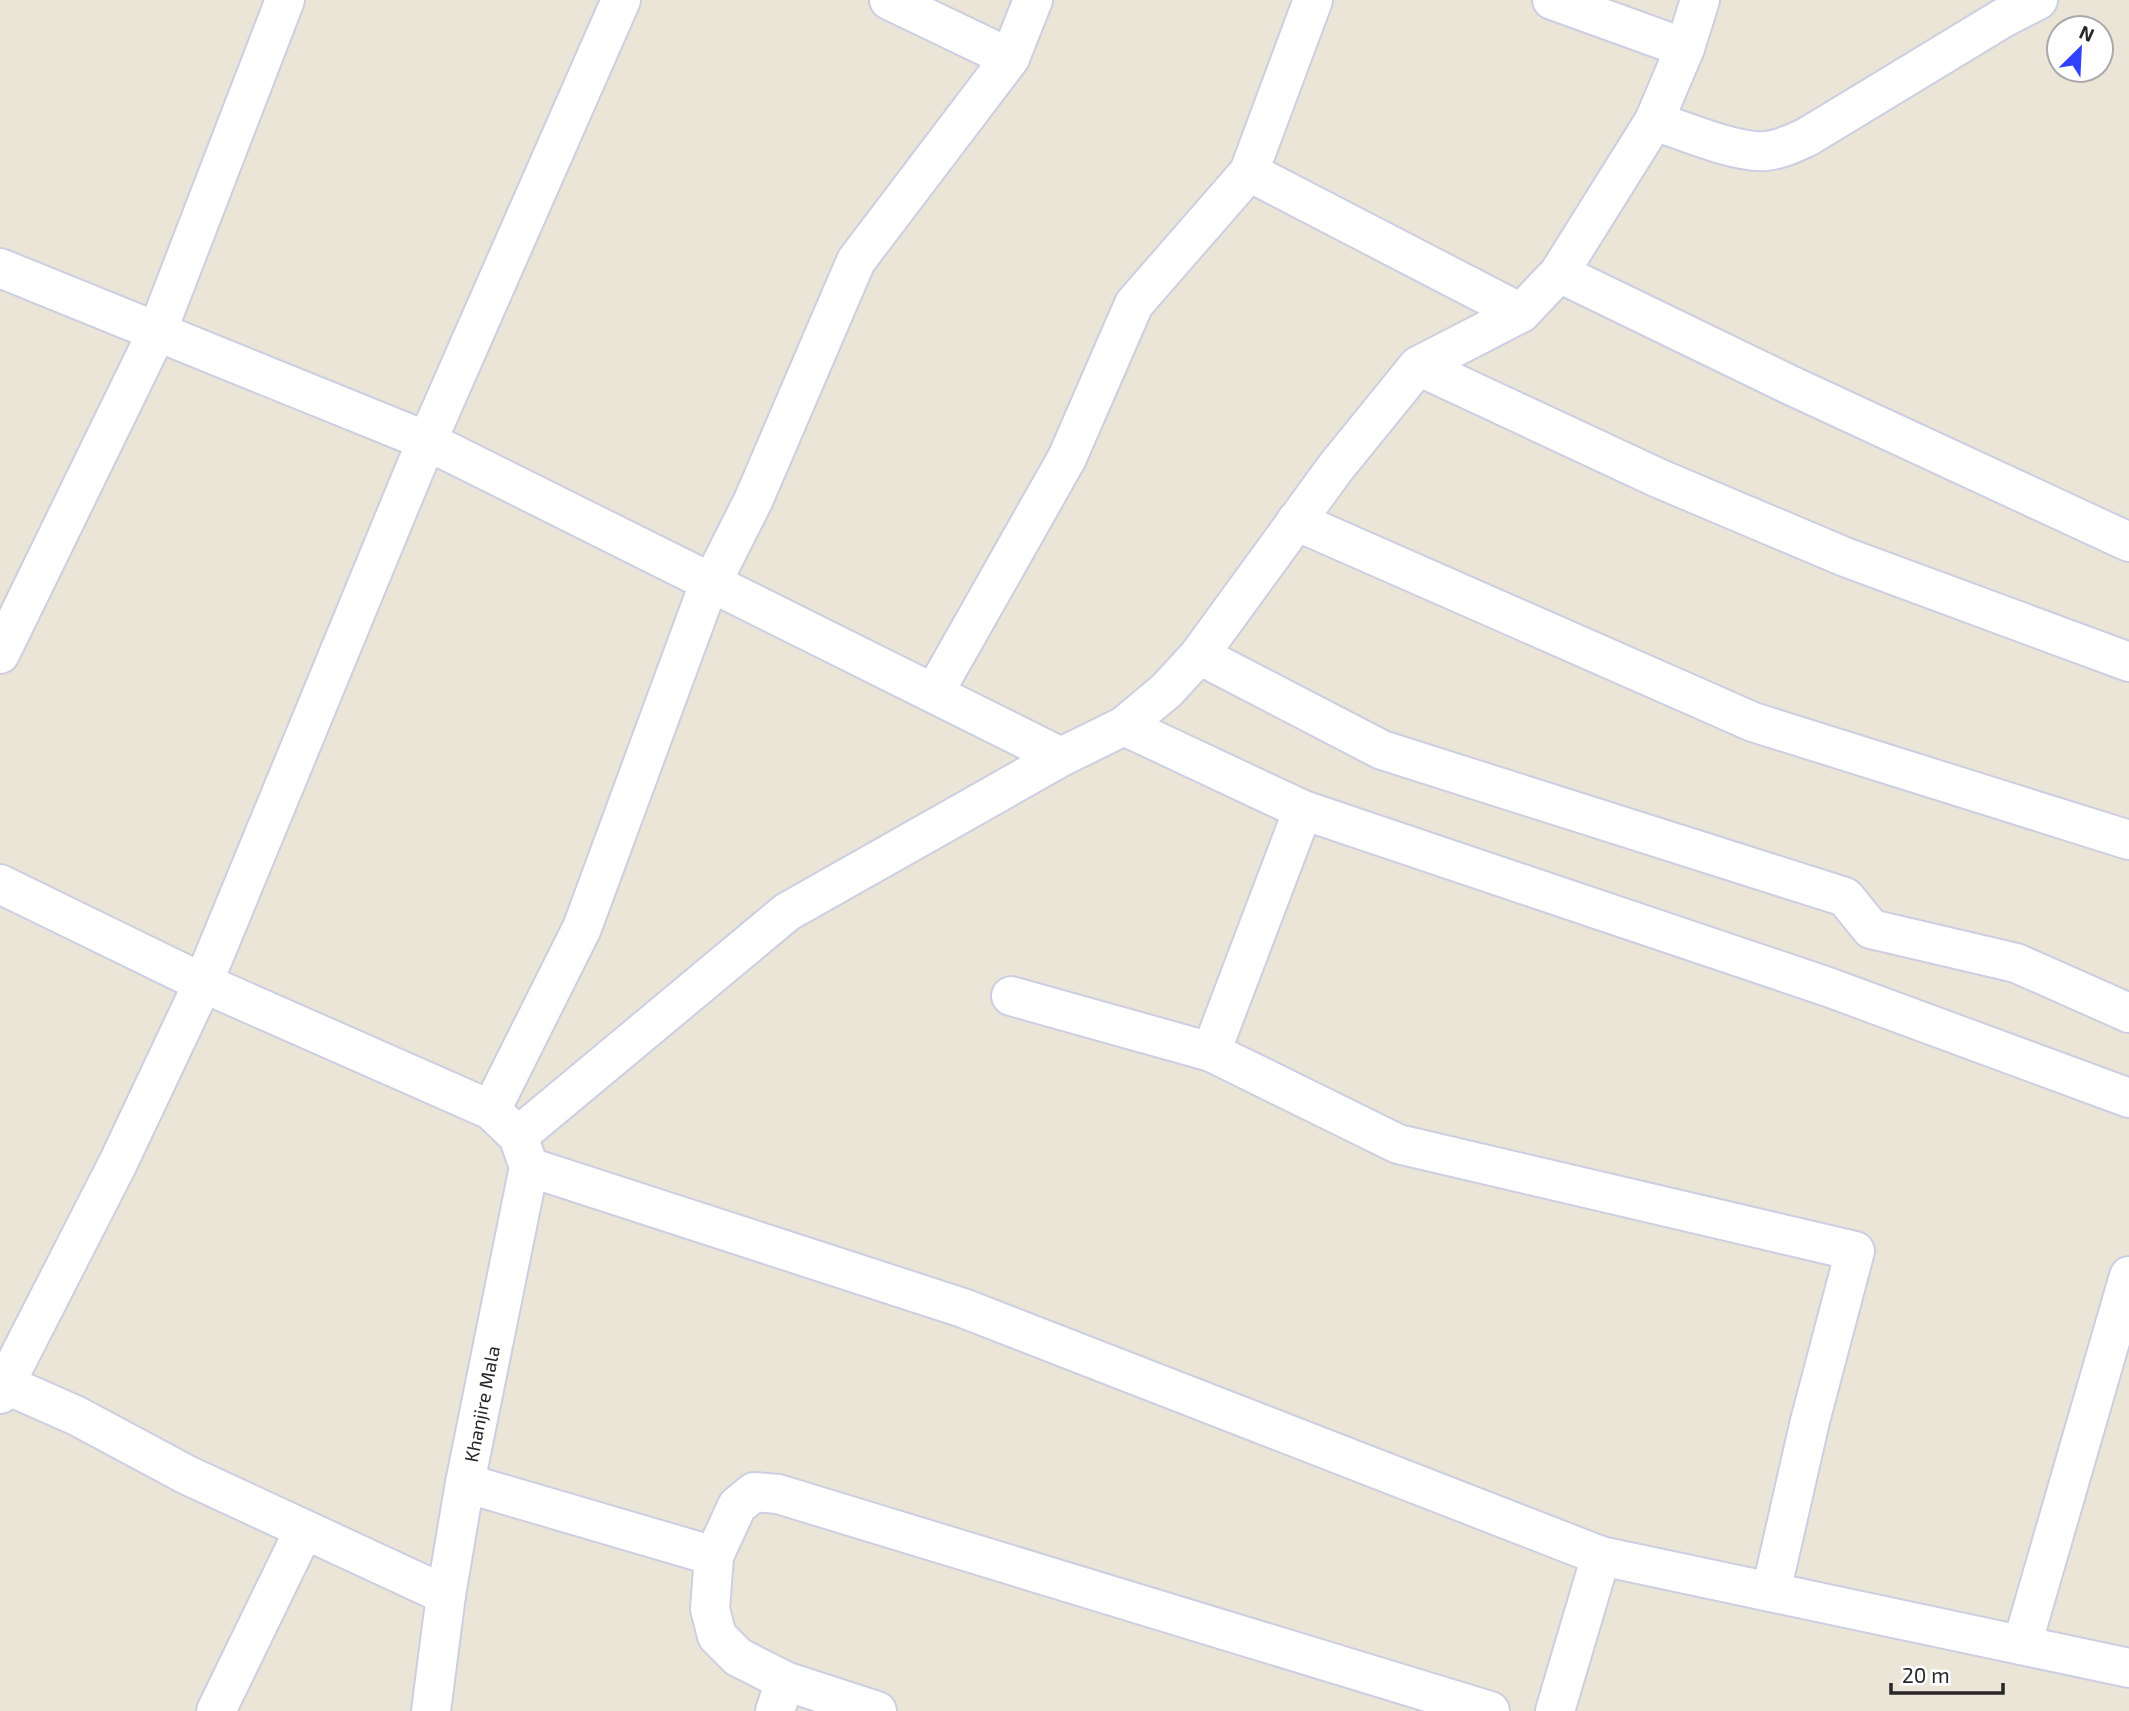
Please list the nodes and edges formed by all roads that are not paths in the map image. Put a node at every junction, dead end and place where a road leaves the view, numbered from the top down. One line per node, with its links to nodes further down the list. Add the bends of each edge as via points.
1 (285, 0): 16 (street)
2 (621, 0): 18 (street)
3 (890, 0): 10 (street)
4 (1033, 0): 10 (street)
5 (1313, 0): 12 (street)
6 (1552, 0): 9 (street)
7 (1700, 0): 9 (street)
8 (2038, 0): 11 (street, via 1787,145 1764,151 1737,147)
9 (1685, 48): 11 (street)
10 (1010, 58): 21 (street, via 856,261 753,501)
11 (1654, 121): 14 (street)
12 (1249, 172): 15 (street); 25 (street, via 1134,304 1067,458)
13 (0, 268): 16 (street)
14 (1559, 273): 15 (street); 20 (street)
15 (1521, 313): 17 (street)
16 (157, 332): 18 (street); 22 (street)
17 (1418, 366): 19 (street); 24 (street, via 1658,478 1845,557)
18 (427, 441): 21 (street); 31 (street)
19 (1296, 521): 23 (street); 29 (street, via 1753,722)
20 (2129, 541)
21 (712, 582): 25 (street); 36 (street, via 582,928)
22 (0, 654)
23 (1199, 655): 26 (street, via 1167,691); 33 (street, via 1382,750 1845,897 1871,929 2016,963)
24 (2129, 662)
25 (934, 694): 27 (street)
26 (1124, 726): 27 (street); 28 (street)
27 (1061, 757): 37 (street, via 787,912)
28 (1303, 810): 34 (street); 35 (street, via 1828,987)
29 (2129, 841)
30 (0, 884): 31 (street)
31 (203, 983): 36 (street); 39 (street, via 118,1163)
32 (1011, 996): 34 (street)
33 (2129, 1013)
34 (1211, 1052): 44 (street, via 1398,1144 1855,1251)
35 (2129, 1098)
36 (491, 1110): 37 (street)
37 (524, 1152): 40 (street, Khanjire Mala); 43 (street, via 962,1308)
38 (2129, 1276): 46 (street)
39 (2, 1387): 41 (street, via 77,1416)
40 (466, 1483): 42 (street); 45 (street, Khanjire Mala)
41 (304, 1530): 45 (street); 49 (street)
42 (714, 1556): 48 (street, via 710,1609 716,1636); 52 (street, via 737,1506 754,1492 778,1494)
43 (1601, 1556): 44 (street); 53 (street)
44 (1771, 1592): 46 (street)
45 (446, 1595): 50 (street, Khanjire Mala)
46 (2022, 1646): 47 (street)
47 (2129, 1668)
48 (780, 1696): 51 (street)
49 (216, 1711)
50 (431, 1711)
51 (877, 1711)
52 (1490, 1711)
53 (1555, 1711)

